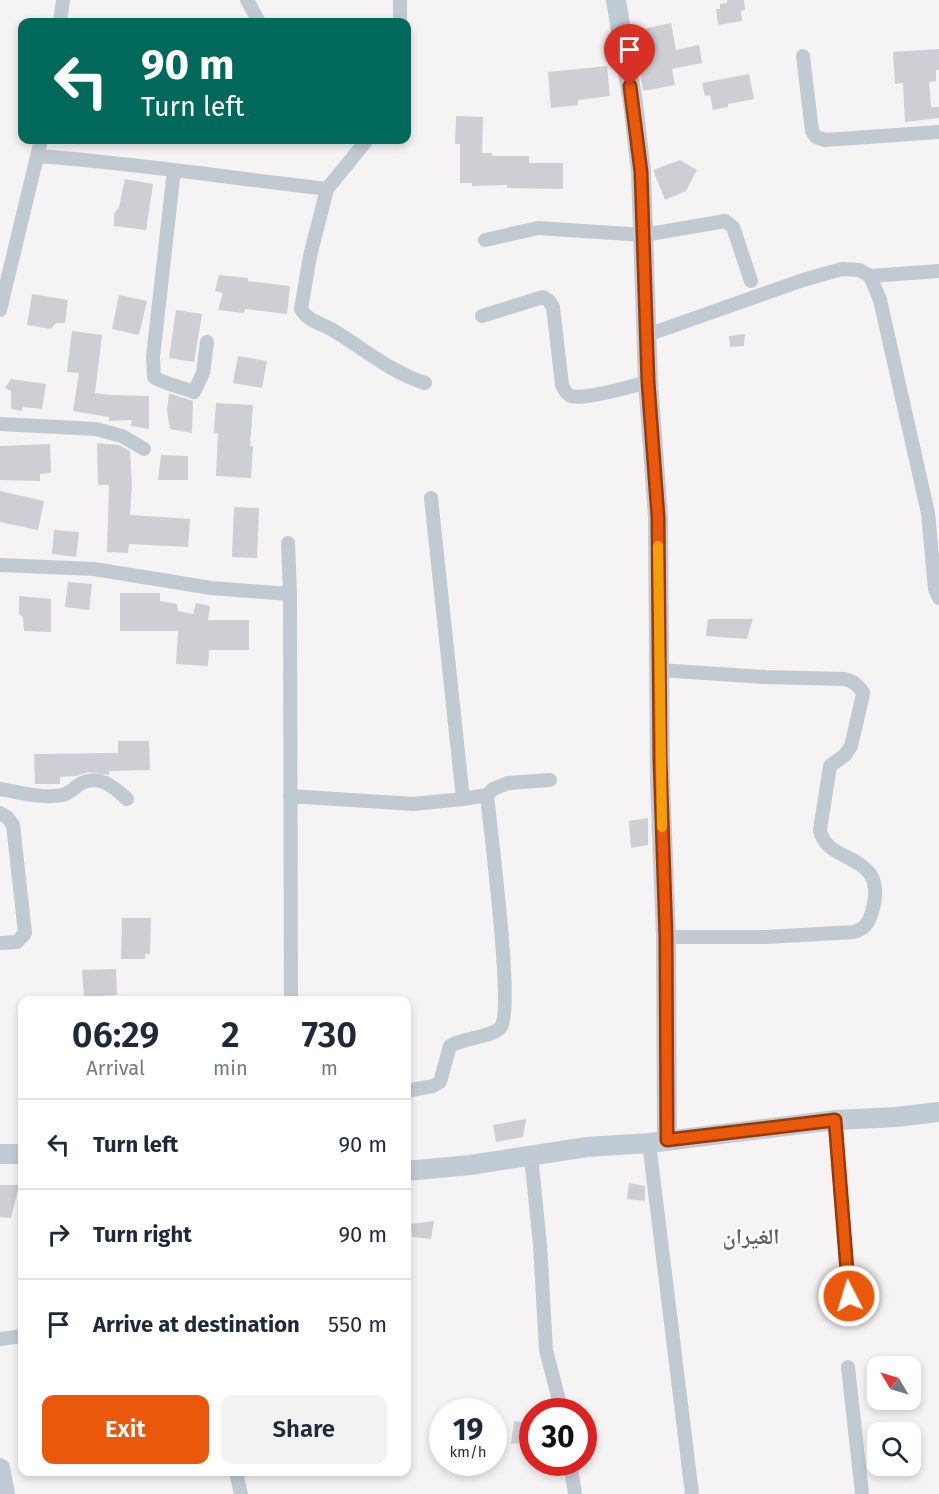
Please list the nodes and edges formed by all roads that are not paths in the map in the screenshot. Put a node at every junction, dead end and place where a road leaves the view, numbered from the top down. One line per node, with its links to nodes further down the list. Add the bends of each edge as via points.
1 (63, 0): 5 (street)
2 (247, 0): 6 (street)
3 (400, 0): 7 (street)
4 (616, 0): 15 (street, via 633,103)
5 (61, 18)
6 (257, 18)
7 (400, 18)
8 (803, 57): 9 (street, via 816,137 825,140)
9 (939, 132)
10 (40, 144): 12 (street)
11 (364, 144): 14 (street)
12 (38, 156): 13 (street); 20 (street)
13 (174, 170): 14 (street); 23 (street, via 154,377 194,392 203,373)
14 (327, 189): 25 (street, via 310,256 301,309 305,317 333,330 403,375)
15 (644, 235): 16 (street, via 538,228); 19 (street, via 728,222); 22 (street)
16 (485, 240)
17 (939, 271): 18 (street)
18 (870, 276): 22 (street, via 859,270 842,269); 32 (street, via 880,300 920,472)
19 (751, 281)
20 (0, 310)
21 (482, 316): 24 (street, via 543,297 549,301 553,307 562,385 573,397)
22 (647, 335): 24 (street)
23 (207, 342)
24 (648, 382): 33 (street, via 658,517)
25 (425, 383)
26 (0, 424): 27 (street, via 96,429 122,436)
27 (144, 449)
28 (431, 498): 39 (street)
29 (288, 543): 31 (street)
30 (0, 565): 31 (street, via 94,569 211,588)
31 (290, 594): 37 (street)
32 (939, 598)
33 (659, 670): 41 (street); 41 (street, via 853,681 863,692 862,699 851,746 830,766 819,830 829,846 869,871 875,884 868,922 854,932)
34 (550, 780): 36 (street, via 508,783)
35 (0, 789): 38 (street, via 61,796 88,780 97,780 107,782)
36 (487, 795): 39 (street); 44 (street, via 504,958 504,1020 497,1030 450,1046 440,1082)
37 (290, 796): 39 (street, via 413,804); 43 (street)
38 (127, 799)
39 (463, 799)
40 (0, 813): 42 (street, via 13,825 25,933 17,942)
41 (666, 937): 47 (street)
42 (0, 943)
43 (291, 996)
44 (411, 1089)
45 (939, 1112): 46 (street)
46 (835, 1120): 47 (street); 52 (street)
47 (658, 1141): 50 (street); 63 (street)
48 (0, 1154): 49 (street)
49 (18, 1154)
50 (531, 1156): 51 (street); 56 (street, via 546,1350)
51 (411, 1170)
52 (849, 1296)
53 (18, 1337): 54 (street)
54 (0, 1339)
55 (848, 1367): 64 (street)
56 (558, 1398)
57 (0, 1468): 60 (street)
58 (237, 1476): 61 (street)
59 (572, 1476): 62 (street)
60 (5, 1494)
61 (241, 1494)
62 (575, 1494)
63 (692, 1494)
64 (862, 1494)

